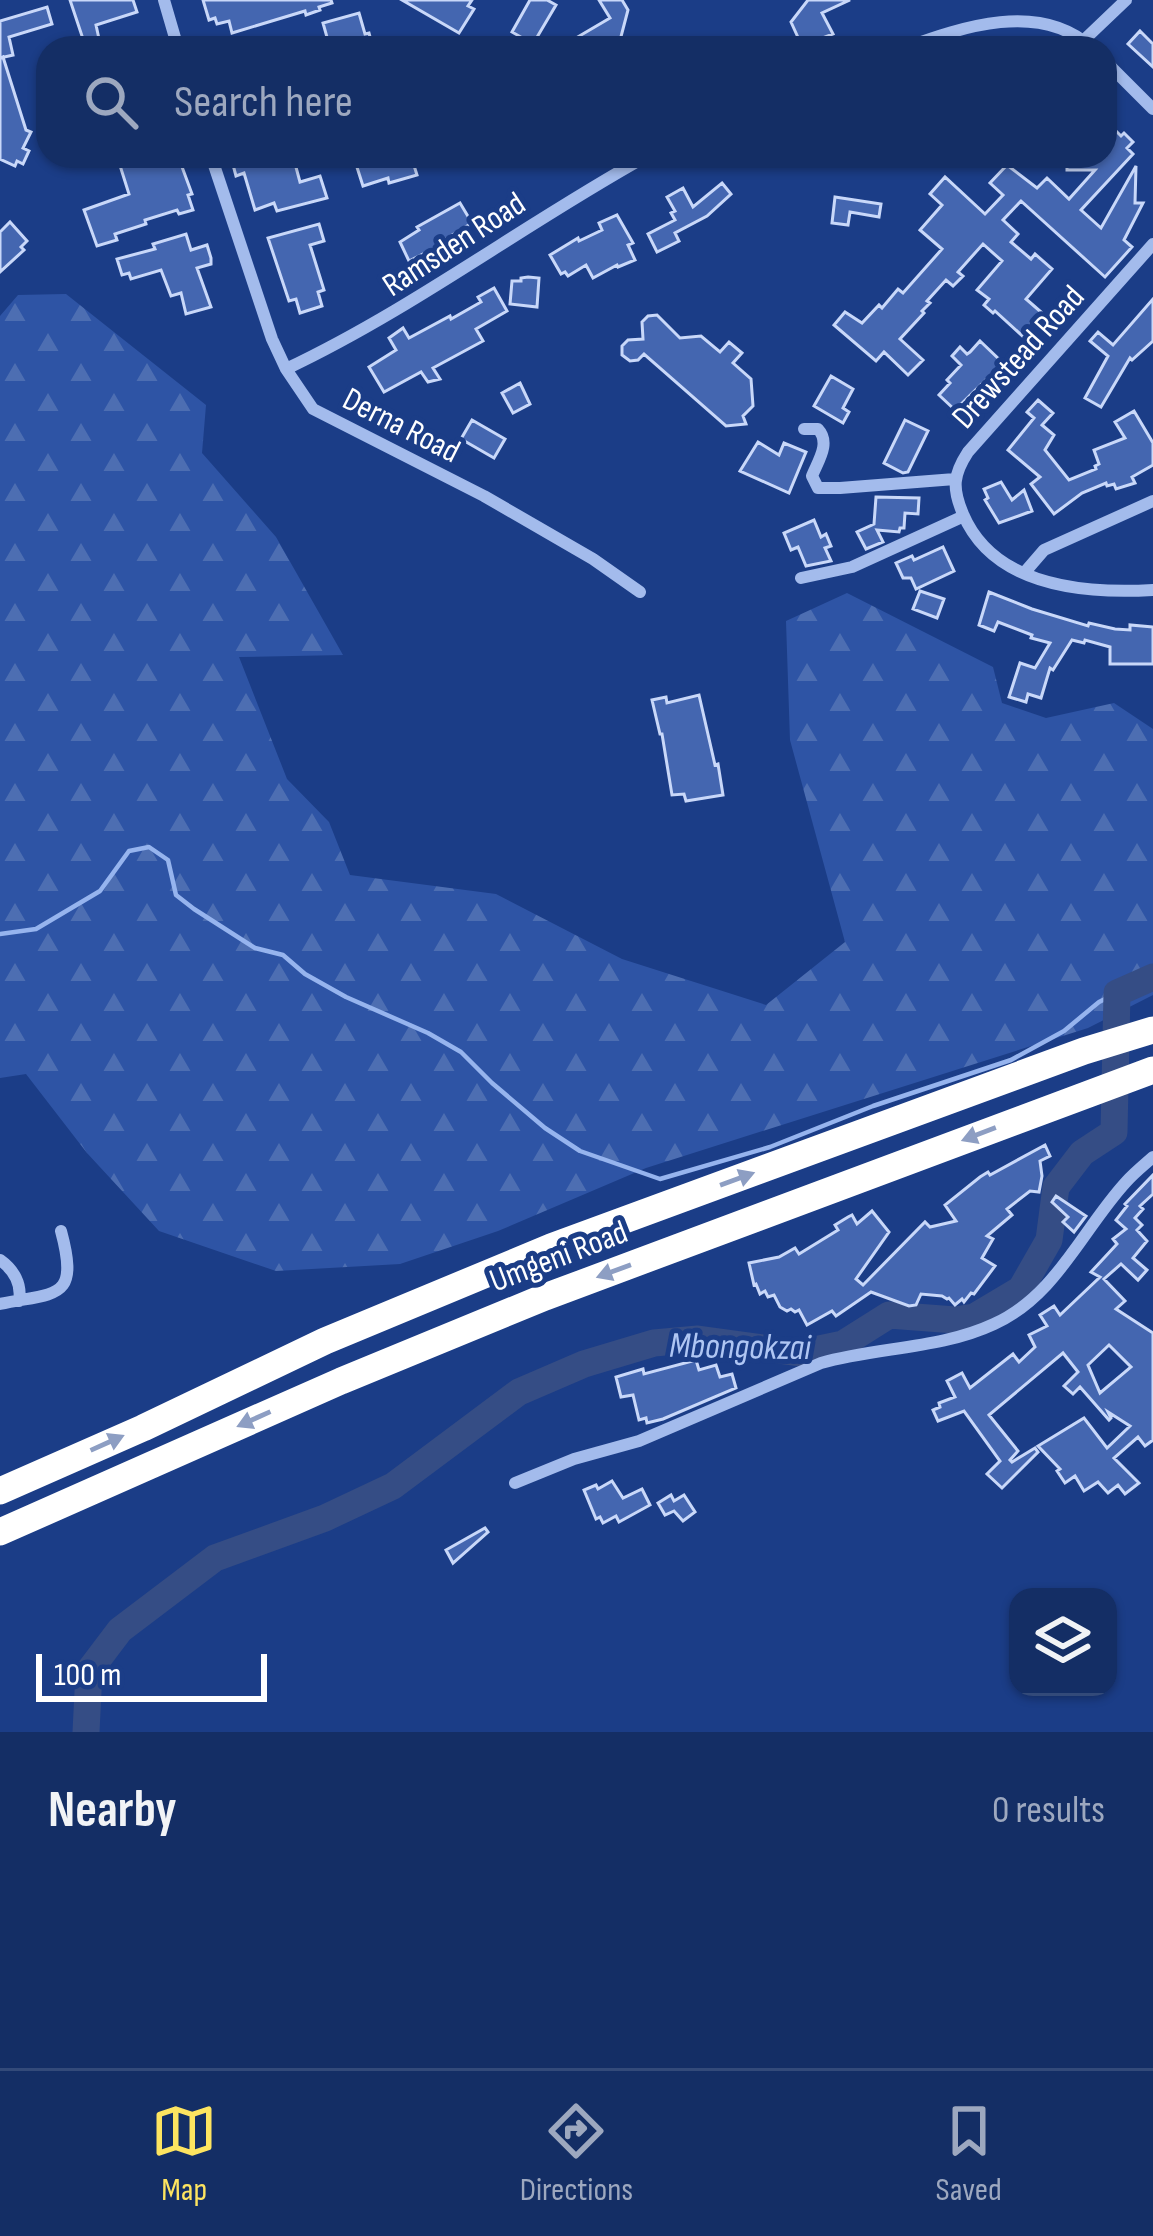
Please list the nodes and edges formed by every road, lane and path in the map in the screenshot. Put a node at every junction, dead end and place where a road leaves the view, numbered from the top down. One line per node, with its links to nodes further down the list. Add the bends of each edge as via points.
1 (164, 0): 3 (street)
2 (1126, 0): 6 (street)
3 (174, 36)
4 (936, 36): 5 (street, via 1018,18)
5 (1074, 36)
6 (1095, 36)
7 (1117, 73): 8 (street)
8 (1153, 109)
9 (215, 168): 12 (street, Derna Road)
10 (624, 168): 12 (street, Ramsden Road, via 384,320)
11 (1153, 244): 14 (street, Drewstead Road, via 968,452)
12 (286, 370): 20 (street, Derna Road, via 324,416 484,496)
13 (804, 429): 14 (street, via 824,437 812,476 818,488)
14 (956, 479): 16 (street, Drewstead Road)
15 (1153, 500): 17 (street, via 1043,550)
16 (964, 517): 17 (street, Drewstead Road, via 980,544); 18 (street, via 852,567)
17 (1025, 572): 19 (street, Drewstead Road, via 1080,590)
18 (801, 578)
19 (1153, 590)
20 (640, 592)
21 (1153, 1030): 29 (highway, Umgeni Road, one-way to 21, via 550,1247)
22 (1153, 1070): 30 (highway, Umgeni Road, one-way to 30, via 545,1297)
23 (1153, 1156): 28 (street, via 1046,1287 996,1324 821,1364)
24 (61, 1231): 26 (street, via 69,1270 61,1288)
25 (0, 1260): 26 (street, via 18,1282)
26 (19, 1301): 27 (street)
27 (0, 1304)
28 (515, 1483)
29 (0, 1491)
30 (0, 1532)

